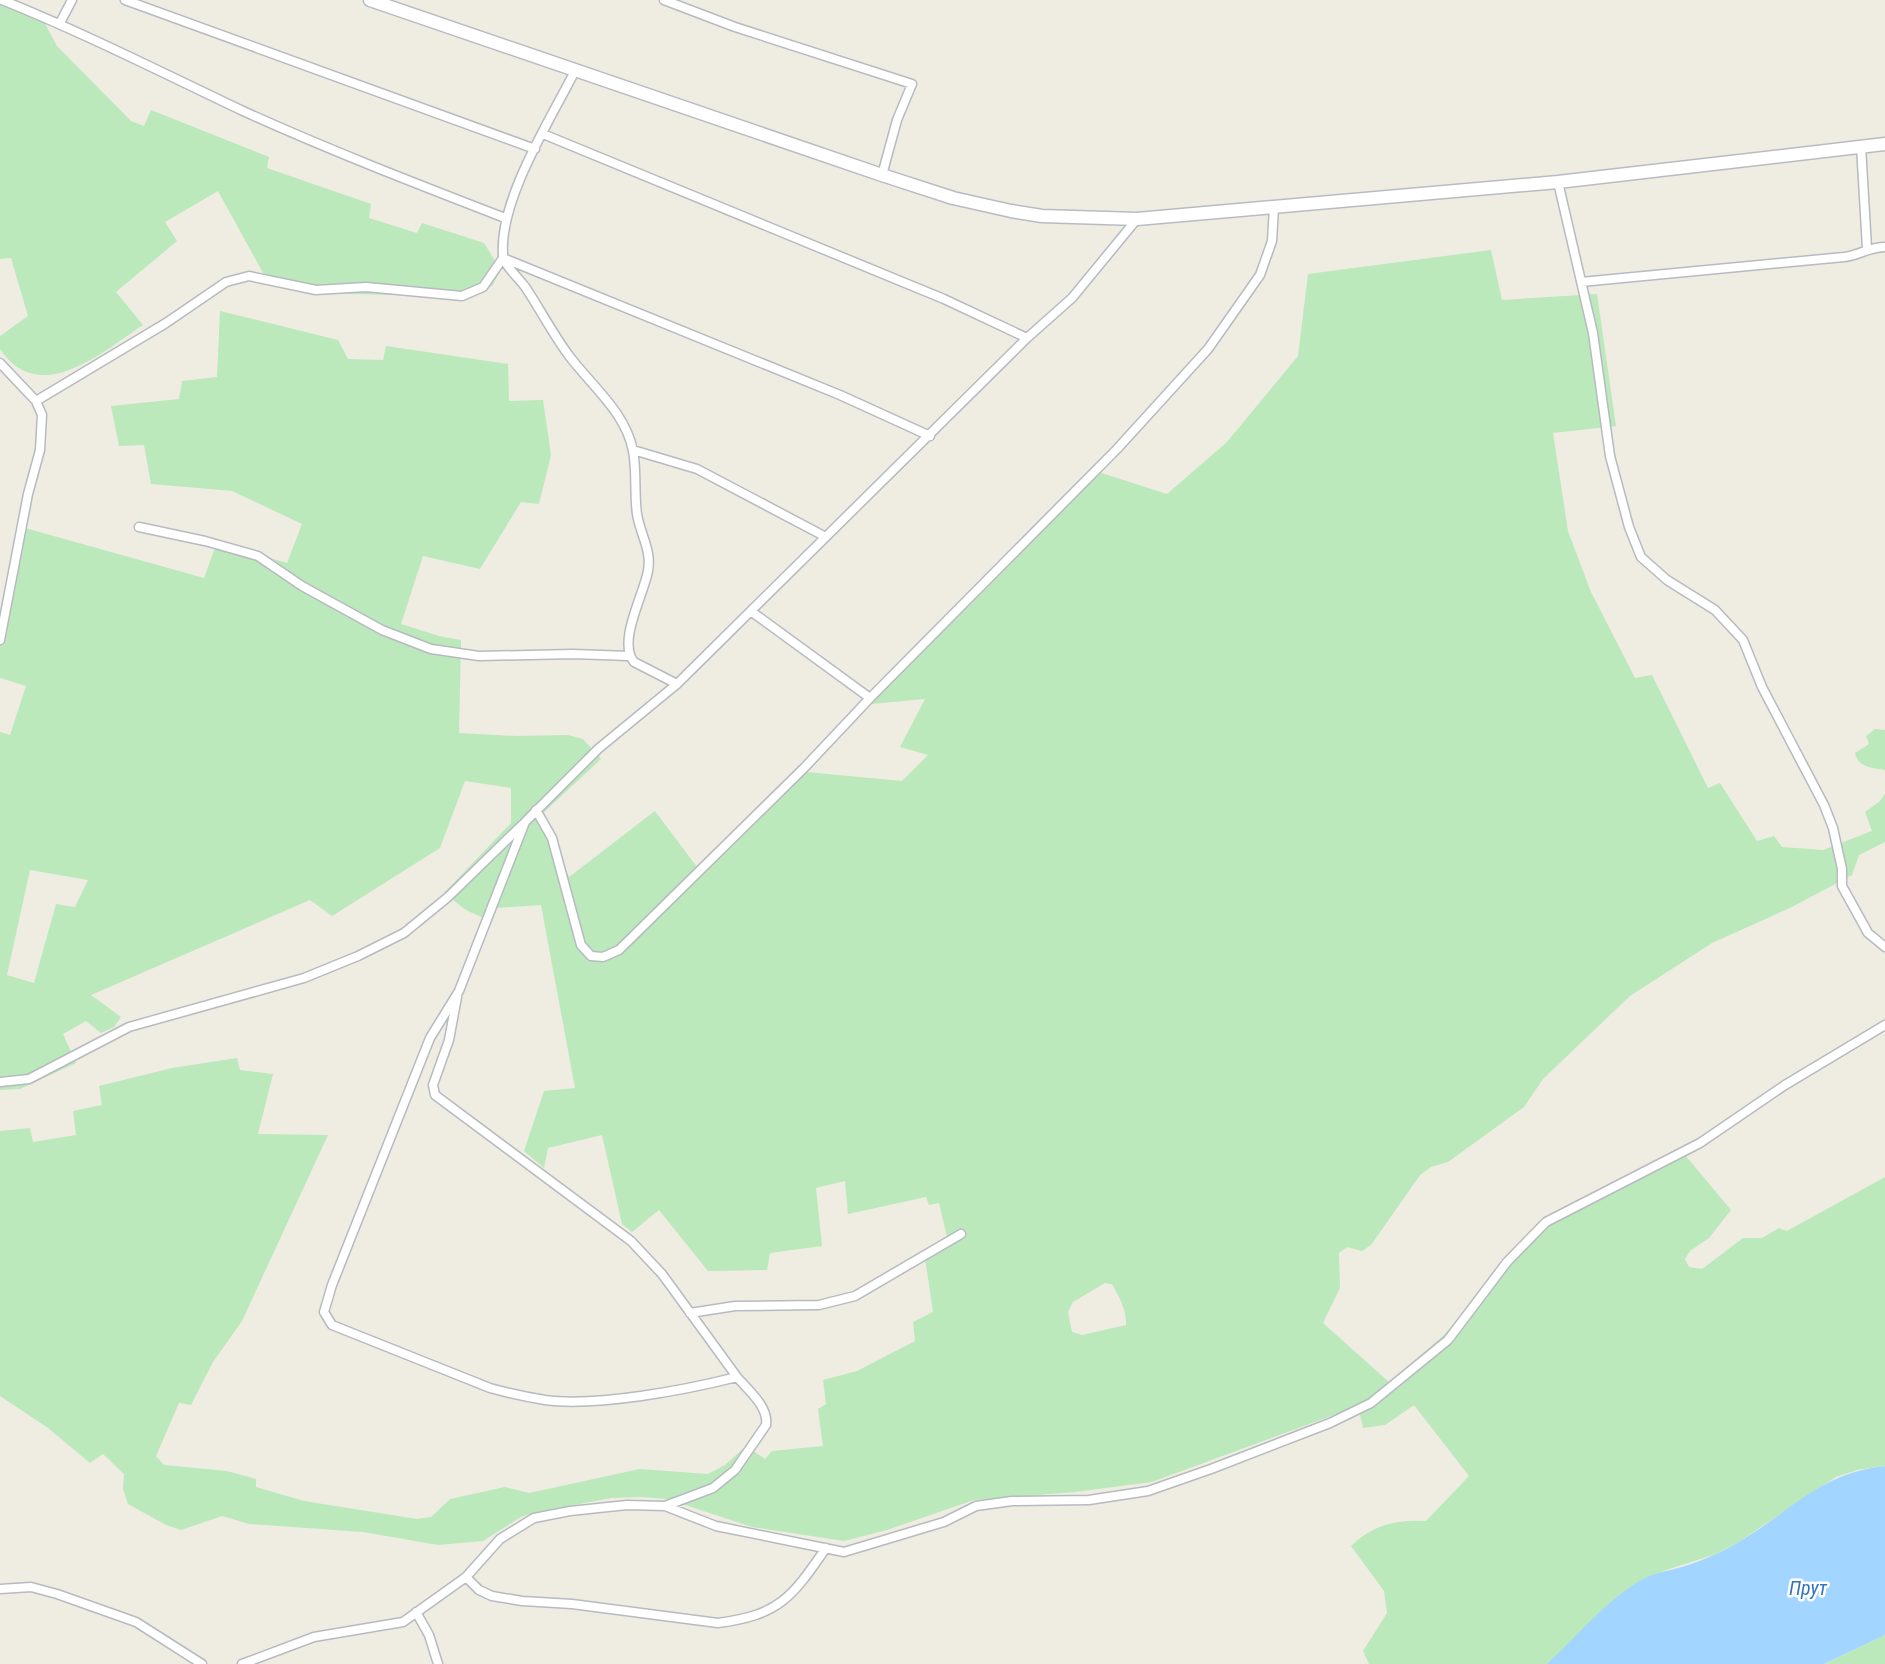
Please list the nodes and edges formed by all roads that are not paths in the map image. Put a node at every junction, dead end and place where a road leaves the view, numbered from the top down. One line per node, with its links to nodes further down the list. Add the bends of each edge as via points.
1 (2, 0): 6 (street)
2 (72, 0): 6 (street)
3 (125, 0): 11 (street)
4 (370, 0): 7 (main road)
5 (664, 0): 12 (street, via 912,84)
6 (60, 23): 15 (street, via 243,111)
7 (574, 71): 8 (street); 12 (main road)
8 (543, 134): 11 (street); 21 (street, via 944,299)
9 (1885, 144): 10 (main road)
10 (1861, 146): 13 (main road); 18 (street)
11 (535, 149): 15 (street)
12 (882, 175): 16 (main road, via 953,198 1011,211 1042,216)
13 (1558, 182): 14 (main road); 20 (street)
14 (1274, 207): 16 (main road); 32 (street, via 1272,241 1260,275 1208,349 1117,449)
15 (505, 218): 19 (street)
16 (1137, 219): 21 (street, via 1072,298)
17 (1885, 247): 18 (street)
18 (1867, 248): 20 (street, via 1844,257)
19 (503, 258): 23 (street, via 483,287 462,296 366,287 316,290 249,276 226,282); 24 (street, via 830,391); 25 (street, via 570,357 620,420)
20 (1581, 282): 35 (street, via 1593,333 1610,456 1641,557 1667,580 1715,610 1743,640 1762,687 1824,804 1833,828 1842,886 1868,933)
21 (1027, 338): 24 (street)
22 (0, 363): 23 (street)
23 (36, 401): 29 (street, via 42,415 40,450)
24 (930, 436): 27 (street)
25 (633, 450): 27 (street, via 697,469); 30 (street, via 637,515 649,550 648,570 633,617)
26 (139, 527): 30 (street, via 258,556 382,630 431,649 479,656)
27 (824, 536): 28 (street)
28 (752, 612): 31 (street); 32 (street)
29 (0, 640)
30 (629, 656): 31 (street)
31 (677, 684): 33 (street, via 598,749)
32 (870, 698): 33 (street, via 733,840 619,950 603,957 591,956 581,945 552,838)
33 (536, 810): 34 (street)
34 (525, 822): 36 (street); 38 (street, via 448,897 404,933 358,956 304,978 129,1027 29,1079)
35 (1885, 947)
36 (459, 991): 40 (street, via 434,1085 435,1095 631,1241 662,1274); 41 (street, via 430,1038 332,1285 324,1312 327,1321 490,1388 546,1400 691,1389)
37 (1885, 1025): 43 (street, via 1785,1085 1700,1143 1546,1222 1507,1262 1448,1340 1371,1403 1330,1423 1148,1491 1089,1500 1012,1501 976,1506 944,1522 885,1541 844,1552)
38 (0, 1082)
39 (961, 1234): 40 (street, via 855,1296 819,1305 735,1306)
40 (690, 1313): 41 (street)
41 (737, 1377): 42 (street, via 758,1401 766,1425 735,1470 713,1488)
42 (665, 1506): 43 (street, via 716,1526); 44 (street, via 627,1505 534,1518 500,1539)
43 (826, 1548): 44 (street, via 785,1601 771,1610 718,1623 522,1601 485,1593)
44 (466, 1577): 46 (street)
45 (0, 1589): 47 (street, via 31,1587 136,1622)
46 (416, 1612): 48 (street, via 403,1622 314,1637); 49 (street, via 429,1635)
47 (202, 1664)
48 (242, 1664)
49 (438, 1664)

